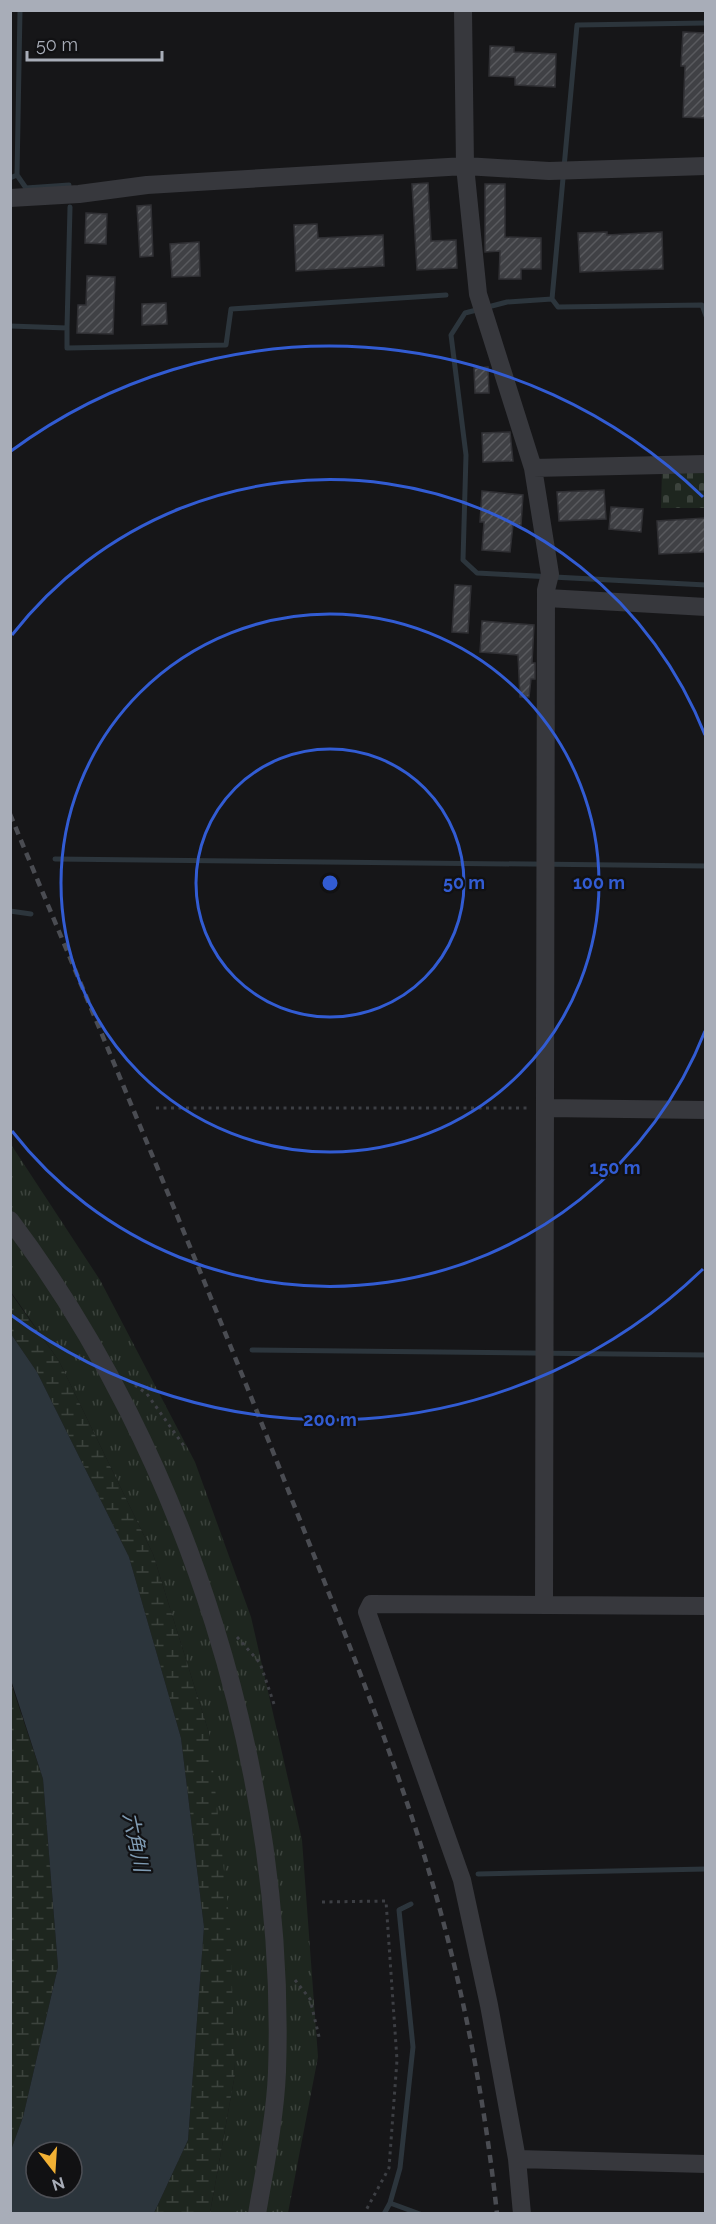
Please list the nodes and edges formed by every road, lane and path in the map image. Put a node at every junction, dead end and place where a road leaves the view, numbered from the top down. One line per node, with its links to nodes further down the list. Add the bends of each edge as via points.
1 (463, 10): 2 (street)
2 (465, 166): 3 (street, via 549,171); 4 (street, via 147,185); 6 (street, via 478,295)
3 (705, 166)
4 (10, 198)
5 (705, 464): 6 (street)
6 (533, 468): 7 (street)
7 (548, 587): 8 (street); 10 (street)
8 (705, 606)
9 (156, 1108): 10 (path)
10 (546, 1108): 11 (street); 15 (street)
11 (705, 1110)
12 (10, 1220): 20 (street, via 38,1257 103,1361 194,1561 226,1658 247,1751 264,1844)
13 (129, 1381): 14 (path, via 147,1394)
14 (184, 1446)
15 (544, 1605): 16 (street); 22 (street, via 371,1604 367,1612 462,1880)
16 (705, 1606)
17 (230, 1629): 18 (path, via 260,1663)
18 (274, 1704)
19 (322, 1902): 25 (path, via 386,1901 397,2060 389,2168)
20 (277, 1957): 21 (path, via 310,1999); 24 (street, via 277,2074)
21 (320, 2042)
22 (517, 2159): 23 (street); 26 (street)
23 (705, 2164)
24 (257, 2214)
25 (363, 2214)
26 (522, 2214)

